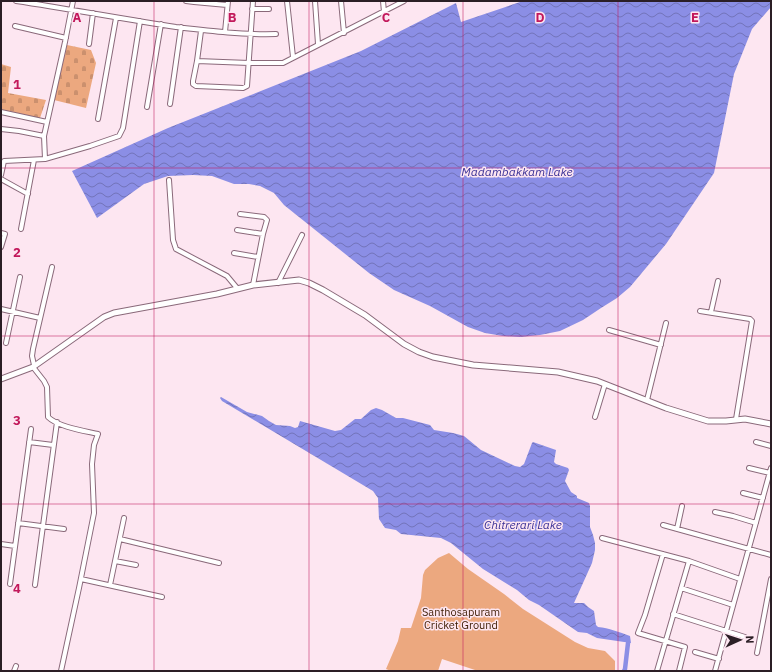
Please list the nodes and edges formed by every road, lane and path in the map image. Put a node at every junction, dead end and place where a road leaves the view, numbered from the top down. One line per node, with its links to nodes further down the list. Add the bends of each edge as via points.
1 (16, 1): 12 (street)
2 (72, 1): 12 (street)
3 (186, 1): 10 (street)
4 (253, 1): 13 (street)
5 (287, 1): 30 (street)
6 (315, 1): 29 (street)
7 (341, 1): 24 (street)
8 (383, 1): 15 (street)
9 (404, 1): 15 (street)
10 (194, 2): 11 (street)
11 (228, 3): 23 (street)
12 (72, 9): 16 (street); 27 (street)
13 (252, 9): 14 (street); 26 (street)
14 (269, 9)
15 (384, 12): 24 (street)
16 (93, 13): 17 (street); 28 (street)
17 (116, 18): 18 (street); 36 (street)
18 (140, 21): 19 (street); 40 (street, via 124,120 119,136)
19 (161, 24): 21 (street); 34 (street)
20 (15, 26): 27 (street)
21 (181, 27): 22 (street); 33 (street)
22 (201, 31): 23 (street); 31 (street)
23 (225, 32): 26 (street)
24 (344, 33): 29 (street)
25 (276, 34): 26 (street)
26 (251, 35): 32 (street)
27 (66, 38): 37 (street)
28 (89, 44)
29 (318, 44): 30 (street)
30 (293, 57): 32 (street, via 283,63)
31 (197, 61): 32 (street); 32 (street, via 193,81 196,86 245,88 248,85)
32 (249, 64)
33 (170, 104)
34 (147, 107)
35 (1, 112): 37 (street)
36 (98, 118)
37 (47, 122): 39 (street)
38 (1, 129): 39 (street)
39 (44, 136): 40 (street)
40 (45, 159): 41 (street)
41 (34, 160): 42 (street); 46 (street)
42 (3, 161): 43 (street)
43 (1, 175)
44 (1, 179): 46 (street)
45 (169, 180): 61 (street, via 173,240 176,249 227,276)
46 (28, 194): 48 (street)
47 (240, 214): 51 (street, via 265,217 267,220)
48 (21, 229)
49 (237, 230): 51 (street)
50 (1, 233): 53 (street, via 5,234)
51 (262, 234): 55 (street)
52 (302, 235): 59 (street)
53 (1, 247)
54 (234, 253): 55 (street)
55 (258, 257): 60 (street)
56 (52, 267): 66 (street)
57 (20, 276): 63 (street)
58 (718, 281): 65 (street)
59 (278, 283): 60 (street); 73 (street, via 295,280 309,283 365,315 411,348 433,356 473,365 572,374)
60 (253, 285): 61 (street)
61 (238, 288): 71 (street, via 114,313 104,317)
62 (1, 309): 63 (street)
63 (12, 311): 66 (street); 69 (street)
64 (700, 311): 65 (street)
65 (711, 312): 76 (street, via 752,320)
66 (40, 318): 71 (street, via 33,348)
67 (666, 323): 70 (street)
68 (609, 330): 70 (street)
69 (6, 342)
70 (661, 344): 74 (street)
71 (33, 366): 72 (street); 77 (street, via 47,386 48,417)
72 (1, 379)
73 (605, 384): 74 (street); 75 (street)
74 (648, 400): 76 (street, via 708,421)
75 (595, 418)
76 (736, 419): 78 (street)
77 (57, 422): 82 (street); 108 (street, via 98,434 92,464 94,513)
78 (771, 424)
79 (31, 429): 80 (street)
80 (29, 442): 82 (street); 91 (street)
81 (756, 442): 83 (street)
82 (53, 445): 94 (street)
83 (771, 446)
84 (749, 468): 85 (street)
85 (770, 470): 87 (street)
86 (743, 493): 87 (street)
87 (763, 498): 92 (street)
88 (682, 506): 96 (street)
89 (714, 512): 92 (street)
90 (124, 518): 98 (street)
91 (18, 523): 94 (street); 100 (street)
92 (756, 523): 101 (street)
93 (663, 525): 96 (street)
94 (42, 526): 95 (street); 112 (street)
95 (64, 529)
96 (677, 529): 101 (street)
97 (602, 538): 102 (street)
98 (120, 539): 104 (street); 106 (street)
99 (1, 544): 100 (street)
100 (15, 546): 111 (street)
101 (749, 549): 103 (street); 109 (street)
102 (663, 554): 105 (street); 120 (street, via 638,633)
103 (771, 555)
104 (115, 561): 107 (street); 113 (street)
105 (688, 561): 109 (street); 114 (street)
106 (219, 563)
107 (136, 566)
108 (81, 579): 113 (street); 126 (street)
109 (740, 579): 116 (street)
110 (771, 579): 122 (street)
111 (10, 584)
112 (35, 585)
113 (110, 585): 115 (street)
114 (681, 588): 116 (street); 117 (street)
115 (162, 597)
116 (733, 605): 118 (street)
117 (673, 614): 118 (street); 120 (street)
118 (726, 631): 119 (street); 123 (street)
119 (745, 637)
120 (666, 641): 127 (street); 128 (street, via 685,647)
121 (695, 652): 123 (street)
122 (757, 653)
123 (719, 659): 129 (street)
124 (16, 666): 125 (street)
125 (14, 671)
126 (61, 671)
127 (657, 671)
128 (679, 671)
129 (715, 671)

